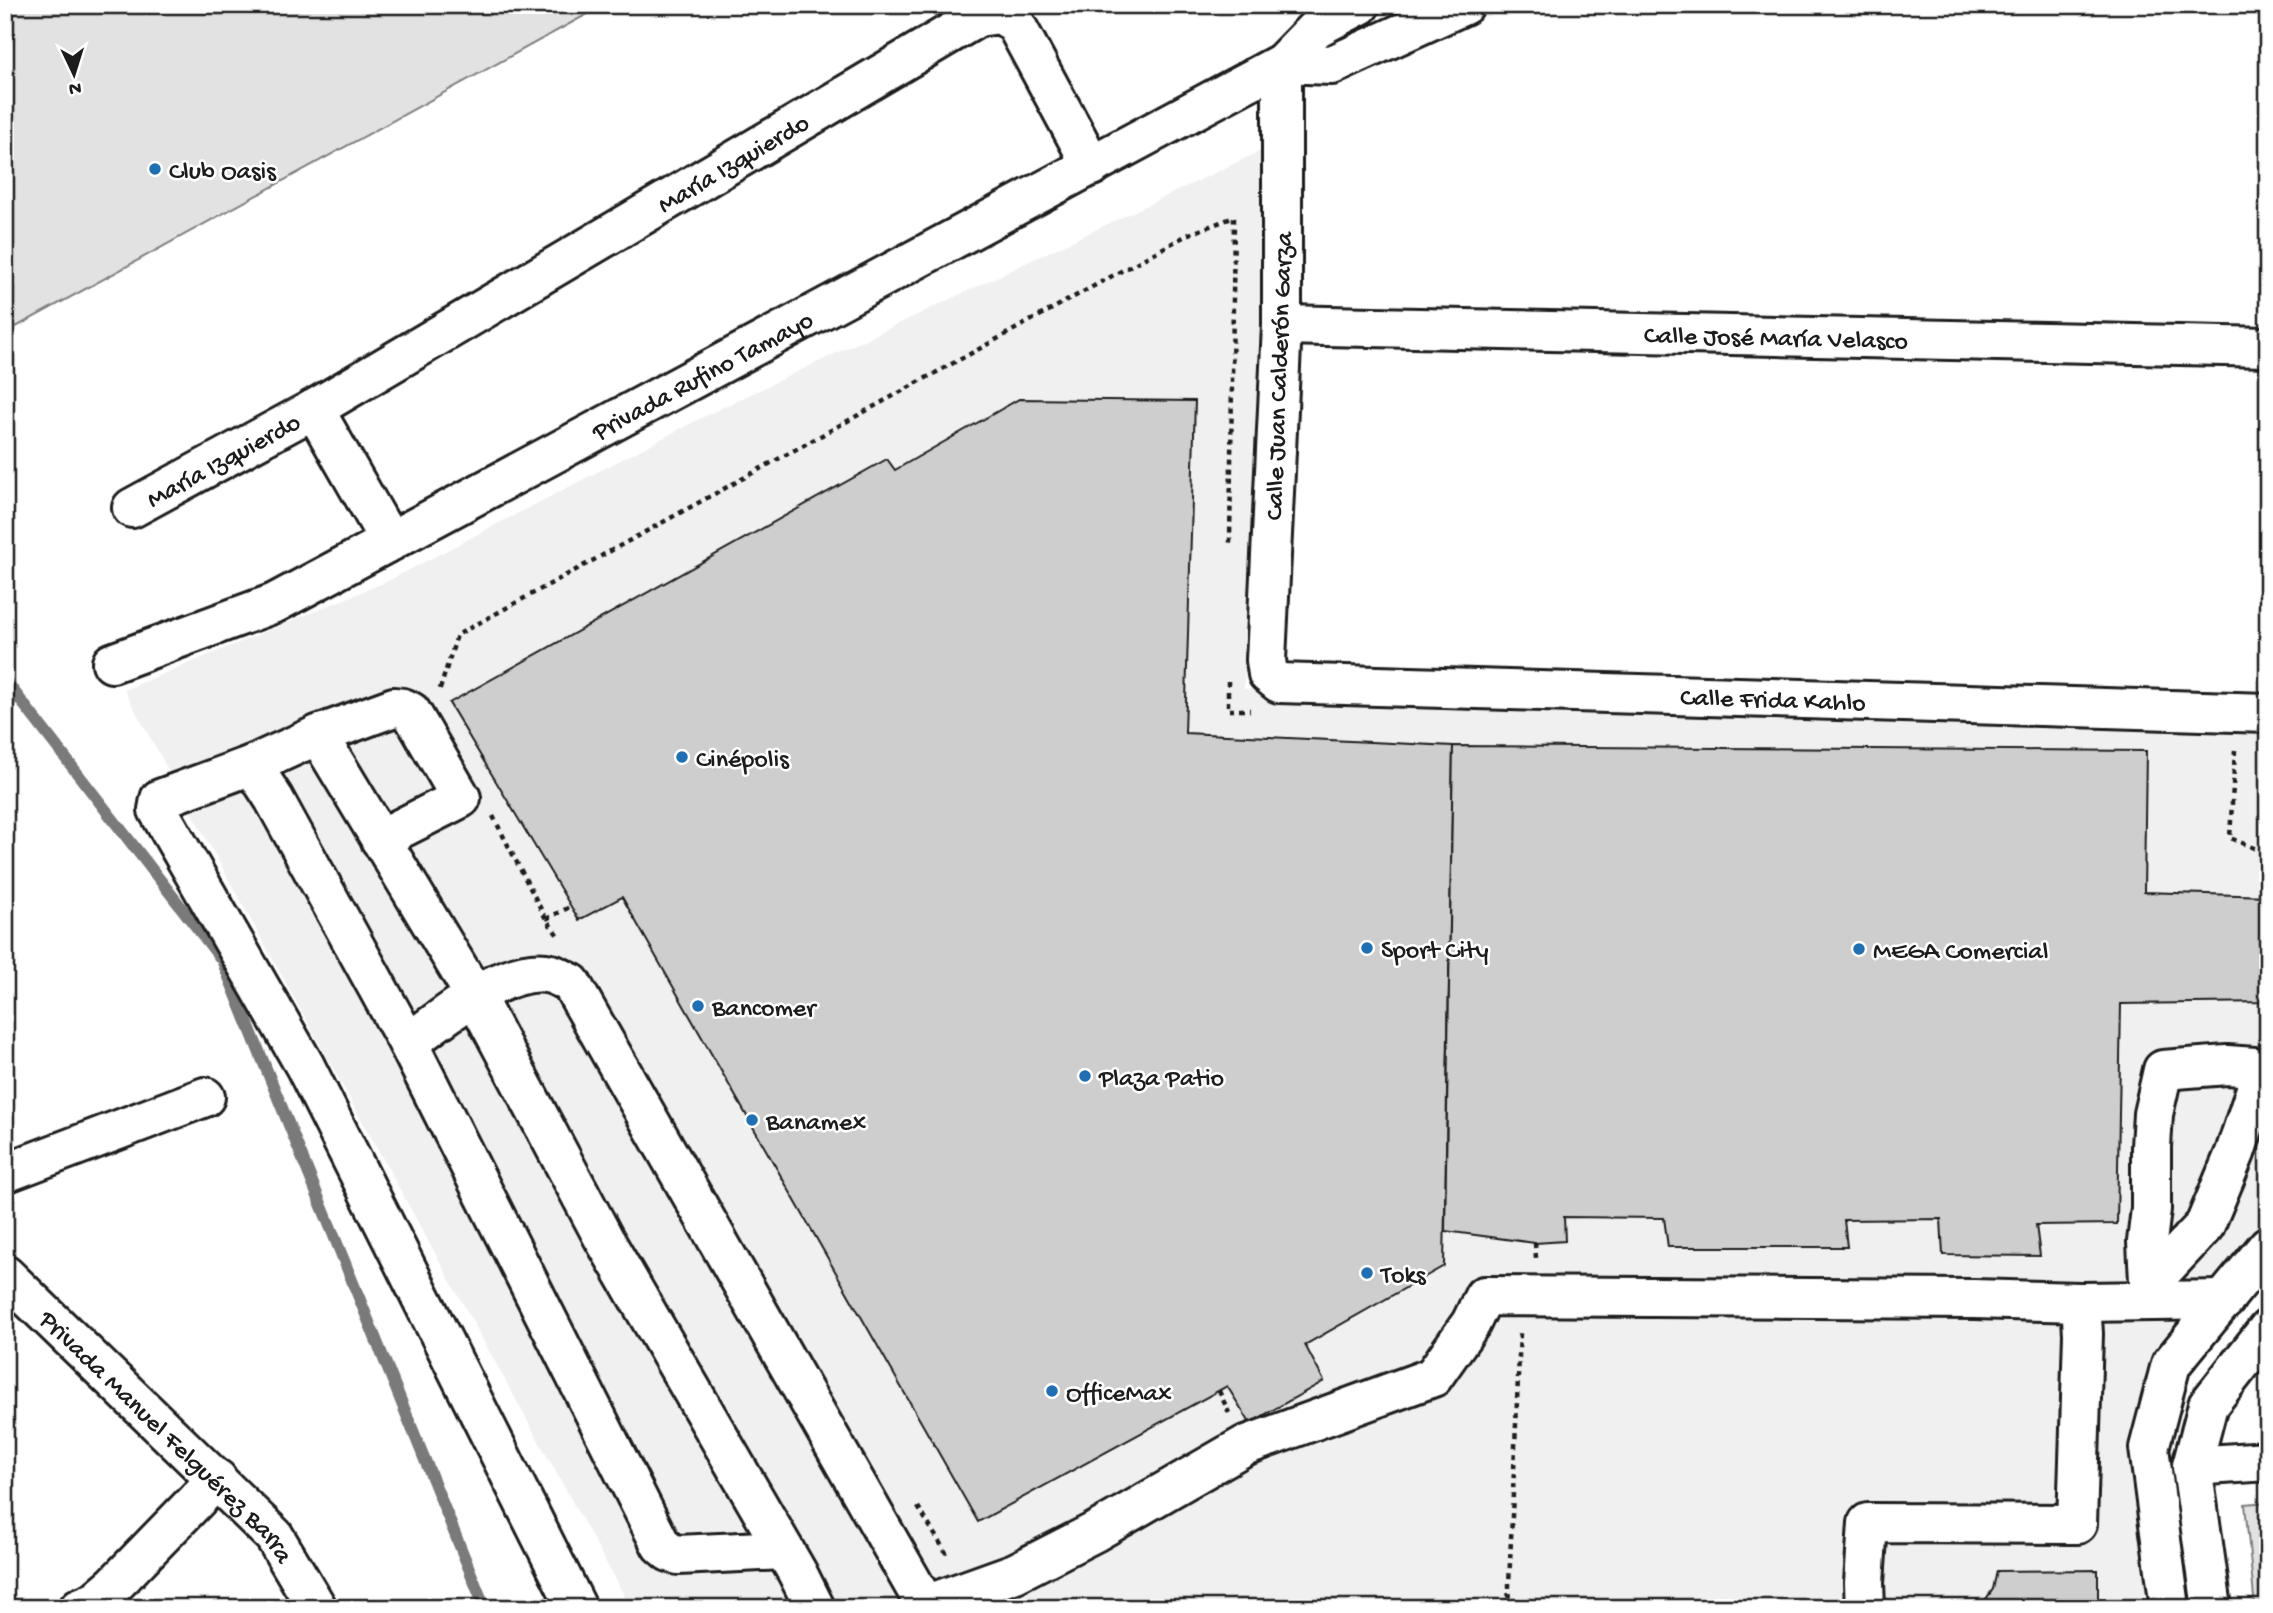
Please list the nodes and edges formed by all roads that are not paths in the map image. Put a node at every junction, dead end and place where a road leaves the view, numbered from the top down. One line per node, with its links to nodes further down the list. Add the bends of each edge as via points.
1 (1360, 5): 3 (street, via 1316,28)
2 (1464, 5): 3 (street, via 1332,65)
3 (1282, 63): 4 (street, Privada Rufino Tamayo); 5 (street, Calle Juan Calderón Garza)
4 (1092, 166): 7 (street, María Izquierdo, via 1015,23 1000,14 978,17); 9 (street, Privada Rufino Tamayo)
5 (1282, 325): 6 (street, Calle José María Velasco); 11 (street, Calle Juan Calderón Garza, via 1266,660 1268,674)
6 (2268, 347)
7 (314, 409): 8 (street, María Izquierdo); 9 (street, María Izquierdo)
8 (132, 509)
9 (390, 541): 10 (street, Privada Rufino Tamayo, via 275,603)
10 (112, 663)
11 (1279, 683): 12 (street, Calle Frida Kahlo)
12 (2268, 713)
13 (318, 735): 14 (street); 15 (street); 15 (street, via 394,707 411,712 461,798)
14 (252, 765): 17 (street); 34 (street, via 160,799 158,810 304,1066)
15 (380, 839): 16 (street)
16 (475, 996): 17 (street); 30 (street, via 603,1237); 31 (street, via 493,984 522,975 549,974 571,983)
17 (408, 1043): 30 (street, via 662,1545 678,1555)
18 (2266, 1068): 23 (street, via 2206,1225); 23 (street, via 2163,1069 2151,1147)
19 (205, 1097): 20 (street)
20 (5, 1173)
21 (2268, 1246): 24 (street)
22 (5, 1275): 29 (street, Privada Manuel Felguérez Barra)
23 (2150, 1292): 24 (street); 25 (street)
24 (2225, 1300): 37 (street, via 2171,1364 2149,1448)
25 (2081, 1302): 31 (street, via 1484,1296 1433,1377 1244,1446 1015,1573); 36 (street, via 2077,1524 1868,1523)
26 (2268, 1329): 28 (street, via 2208,1405)
27 (2268, 1461): 28 (street)
28 (2192, 1466): 38 (street)
29 (217, 1479): 32 (street, via 114,1584); 33 (street, Privada Manuel Felguérez Barra, via 274,1536)
30 (784, 1550): 35 (street)
31 (927, 1606)
32 (79, 1608)
33 (317, 1608)
34 (577, 1608)
35 (815, 1608)
36 (1865, 1608)
37 (2170, 1608)
38 (2212, 1608)

